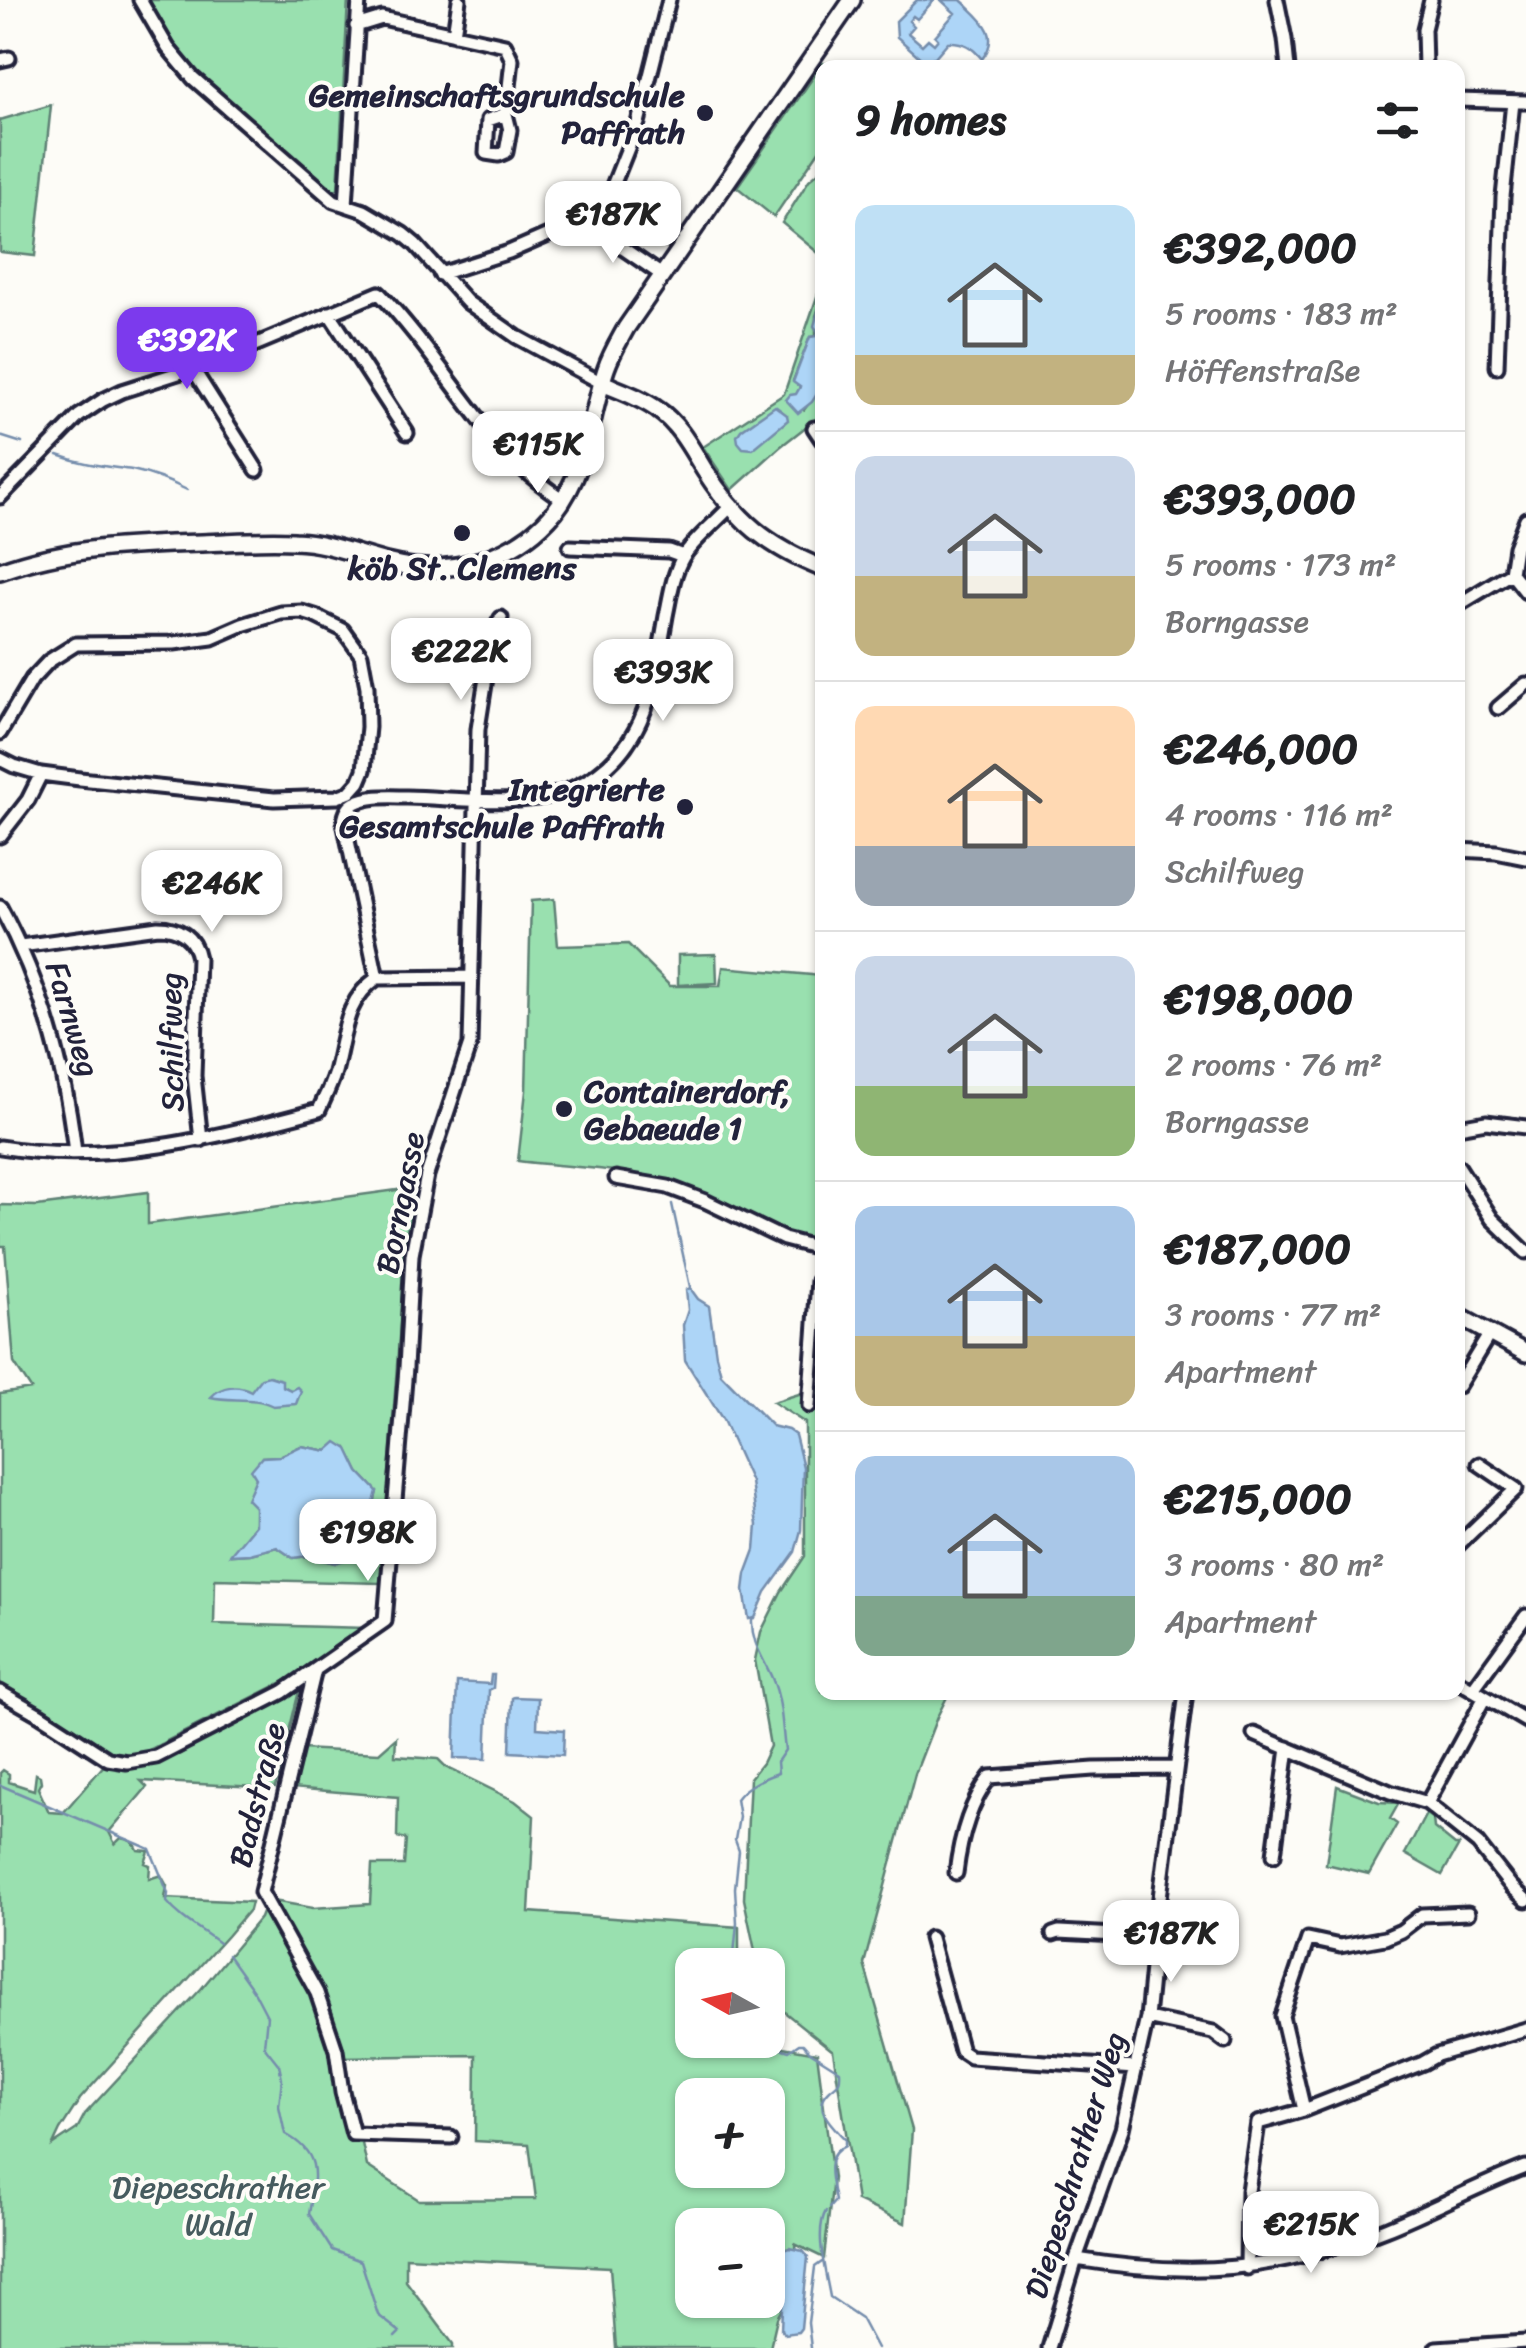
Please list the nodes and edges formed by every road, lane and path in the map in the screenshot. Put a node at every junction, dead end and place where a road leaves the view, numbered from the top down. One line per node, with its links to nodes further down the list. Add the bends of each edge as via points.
1 (140, 0): 15 (street, via 193,78 334,201)
2 (359, 0): 8 (street)
3 (459, 0): 9 (street)
4 (669, 0): 16 (street)
5 (852, 0): 18 (main road)
6 (1277, 0): 10 (street)
7 (1431, 0): 11 (street)
8 (356, 26): 9 (street, via 382,18); 15 (street)
9 (454, 34): 14 (street, via 505,45 512,54)
10 (1287, 60)
11 (1425, 60)
12 (1465, 100): 13 (street)
13 (1520, 102): 20 (street, via 1504,197)
14 (506, 114)
15 (346, 204): 17 (street, via 403,234)
16 (607, 221): 17 (street, via 578,222); 18 (street, via 621,246)
17 (440, 274): 22 (street, via 498,324)
18 (662, 275): 22 (main road, via 626,328)
19 (330, 312): 21 (street); 23 (street); 26 (street, via 379,292 495,440)
20 (1498, 367)
21 (193, 369): 24 (street); 25 (street, via 122,391 79,416)
22 (602, 383): 26 (main road, via 581,465); 27 (main road, via 673,423)
23 (408, 433)
24 (256, 470)
25 (0, 497)
26 (563, 500): 32 (main road, via 538,529 468,564 408,567 305,541 98,548)
27 (730, 508): 30 (street); 31 (main road, via 777,547)
28 (1526, 519): 33 (street)
29 (570, 547): 30 (street)
30 (683, 556): 43 (street, via 653,688 618,756 576,788 546,798)
31 (815, 565)
32 (0, 571)
33 (1510, 572): 34 (street); 35 (street)
34 (1526, 592)
35 (1465, 601)
36 (502, 618): 43 (street, Borngasse, via 493,634 478,729)
37 (1526, 684): 38 (street)
38 (1498, 708)
39 (0, 733): 42 (street, via 48,661 76,644 205,639 302,612 343,630 361,656 368,727 364,770)
40 (0, 759): 41 (street)
41 (42, 774): 42 (street, via 270,799); 44 (street)
42 (353, 797): 43 (street); 49 (street, via 344,822)
43 (477, 800): 50 (street, Borngasse)
44 (0, 836)
45 (1465, 850): 46 (street)
46 (1526, 858)
47 (0, 907): 48 (street, Farnweg)
48 (21, 946): 53 (street, Schilfweg, via 158,927 192,942 198,958 194,1062); 55 (street, Farnweg, via 57,1046)
49 (377, 978): 50 (street); 53 (street, via 351,1004 319,1110)
50 (472, 978): 69 (street, Borngasse, via 470,1044 427,1175 412,1256 385,1621)
51 (1465, 1126): 52 (street)
52 (1526, 1127)
53 (201, 1140): 55 (street)
54 (0, 1148): 55 (street)
55 (75, 1152)
56 (1465, 1177): 59 (street, via 1492,1219)
57 (616, 1178): 58 (street, via 668,1187)
58 (815, 1247)
59 (1526, 1252)
60 (1465, 1320): 62 (main road)
61 (815, 1323): 65 (street)
62 (1490, 1333): 63 (main road); 64 (street)
63 (1526, 1353)
64 (1465, 1374)
65 (809, 1406)
66 (1480, 1464): 67 (street, via 1516,1489)
67 (1465, 1538)
68 (1526, 1616): 71 (street)
69 (316, 1670): 72 (street, via 156,1757 128,1762 108,1759); 92 (street, Badstraße, via 262,1892 318,1993 353,2134)
70 (1465, 1685): 71 (street)
71 (1473, 1689): 73 (street)
72 (0, 1692)
73 (1484, 1697): 75 (street); 79 (street)
74 (1185, 1700): 78 (street, Diepeschrather Weg)
75 (1526, 1721)
76 (1254, 1734): 77 (street)
77 (1288, 1748): 79 (street); 80 (street)
78 (1175, 1768): 81 (street, via 990,1777 977,1794); 85 (street, Diepeschrather Weg)
79 (1427, 1803): 82 (street, via 1478,1844)
80 (1274, 1855)
81 (956, 1872)
82 (1526, 1900)
83 (1468, 1913): 91 (street, via 1422,1915 1385,1938 1340,1946 1308,1939 1282,2016)
84 (1054, 1934): 85 (street)
85 (1155, 1937): 87 (street, Diepeschrather Weg)
86 (930, 1938): 90 (street, via 961,2051 970,2058)
87 (1148, 2018): 89 (street, via 1213,2032); 90 (street, Diepeschrather Weg)
88 (1526, 2029): 91 (street, via 1436,2055)
89 (1225, 2041)
90 (1136, 2068): 94 (street, Diepeschrather Weg)
91 (1304, 2110): 95 (street, via 1258,2123)
92 (451, 2137)
93 (1526, 2168): 95 (street, via 1322,2252)
94 (1076, 2259): 95 (street, via 1174,2271); 97 (street, Diepeschrather Weg)
95 (1247, 2268)
96 (1521, 2344): 98 (street)
97 (1050, 2348)
98 (1436, 2348)

